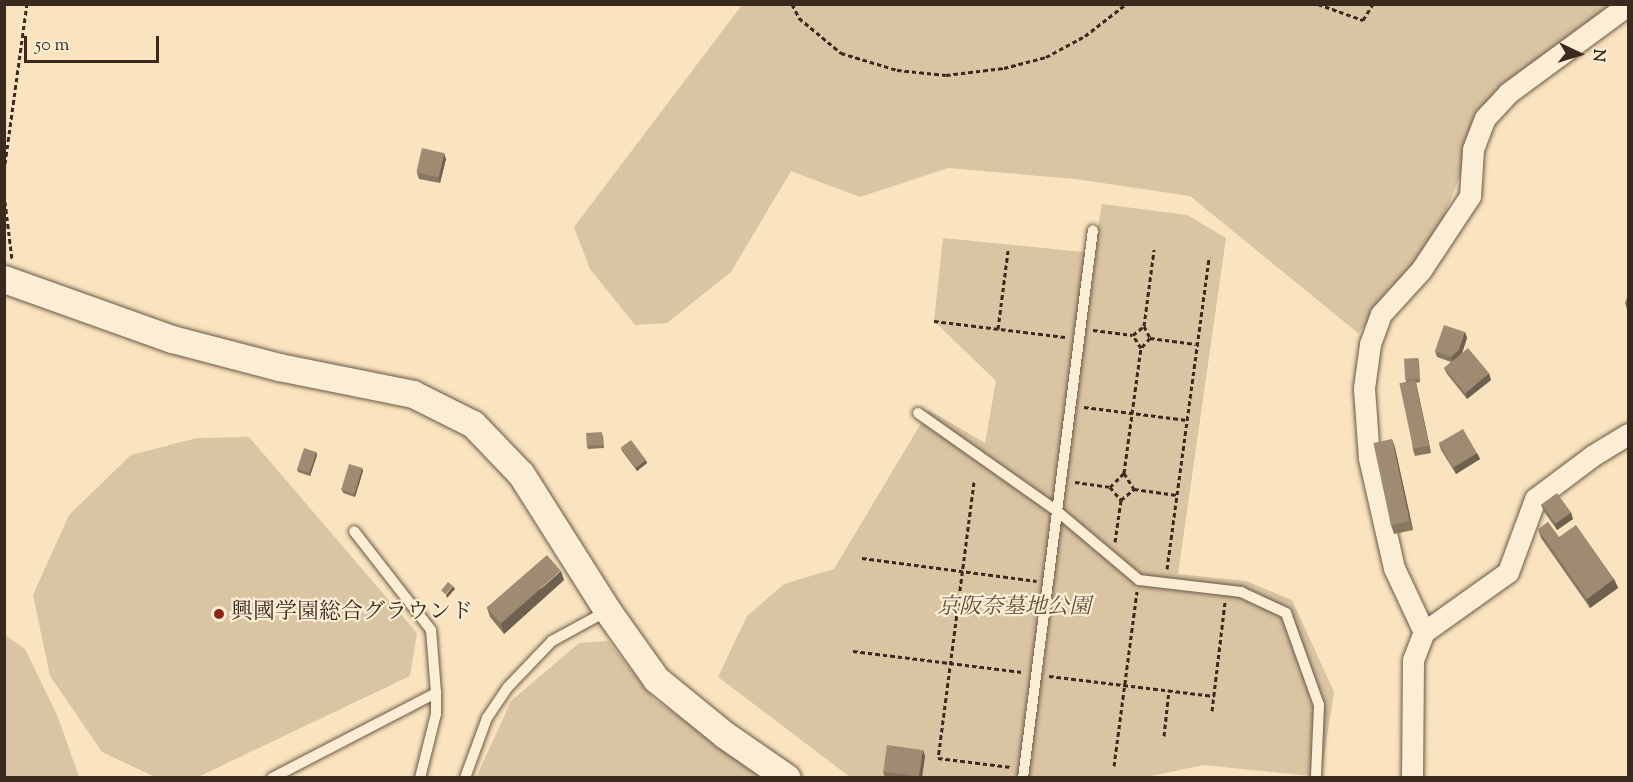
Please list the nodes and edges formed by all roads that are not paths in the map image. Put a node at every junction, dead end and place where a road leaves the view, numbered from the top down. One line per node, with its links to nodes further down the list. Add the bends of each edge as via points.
1 (1629, 5): 9 (street, via 1508,93 1485,118 1473,149 1470,196 1421,270 1381,314 1370,344 1364,388 1369,458 1394,568)
2 (1093, 230): 6 (lane)
3 (9, 280): 8 (street, via 172,339 279,367 413,394 473,424 521,474)
4 (918, 413): 6 (lane)
5 (1629, 434): 9 (street, via 1535,499 1508,572)
6 (1057, 511): 11 (lane); 16 (lane, via 1139,580 1241,592 1286,613 1319,705)
7 (354, 531): 10 (lane, via 431,630)
8 (607, 610): 14 (lane, via 552,641 508,687 487,718); 15 (street, via 656,679 725,735)
9 (1424, 632): 17 (street, via 1413,660)
10 (436, 693): 12 (lane); 13 (lane, via 436,714)
11 (1023, 773)
12 (272, 777)
13 (420, 777)
14 (465, 777)
15 (787, 777)
16 (1316, 777)
17 (1412, 777)

